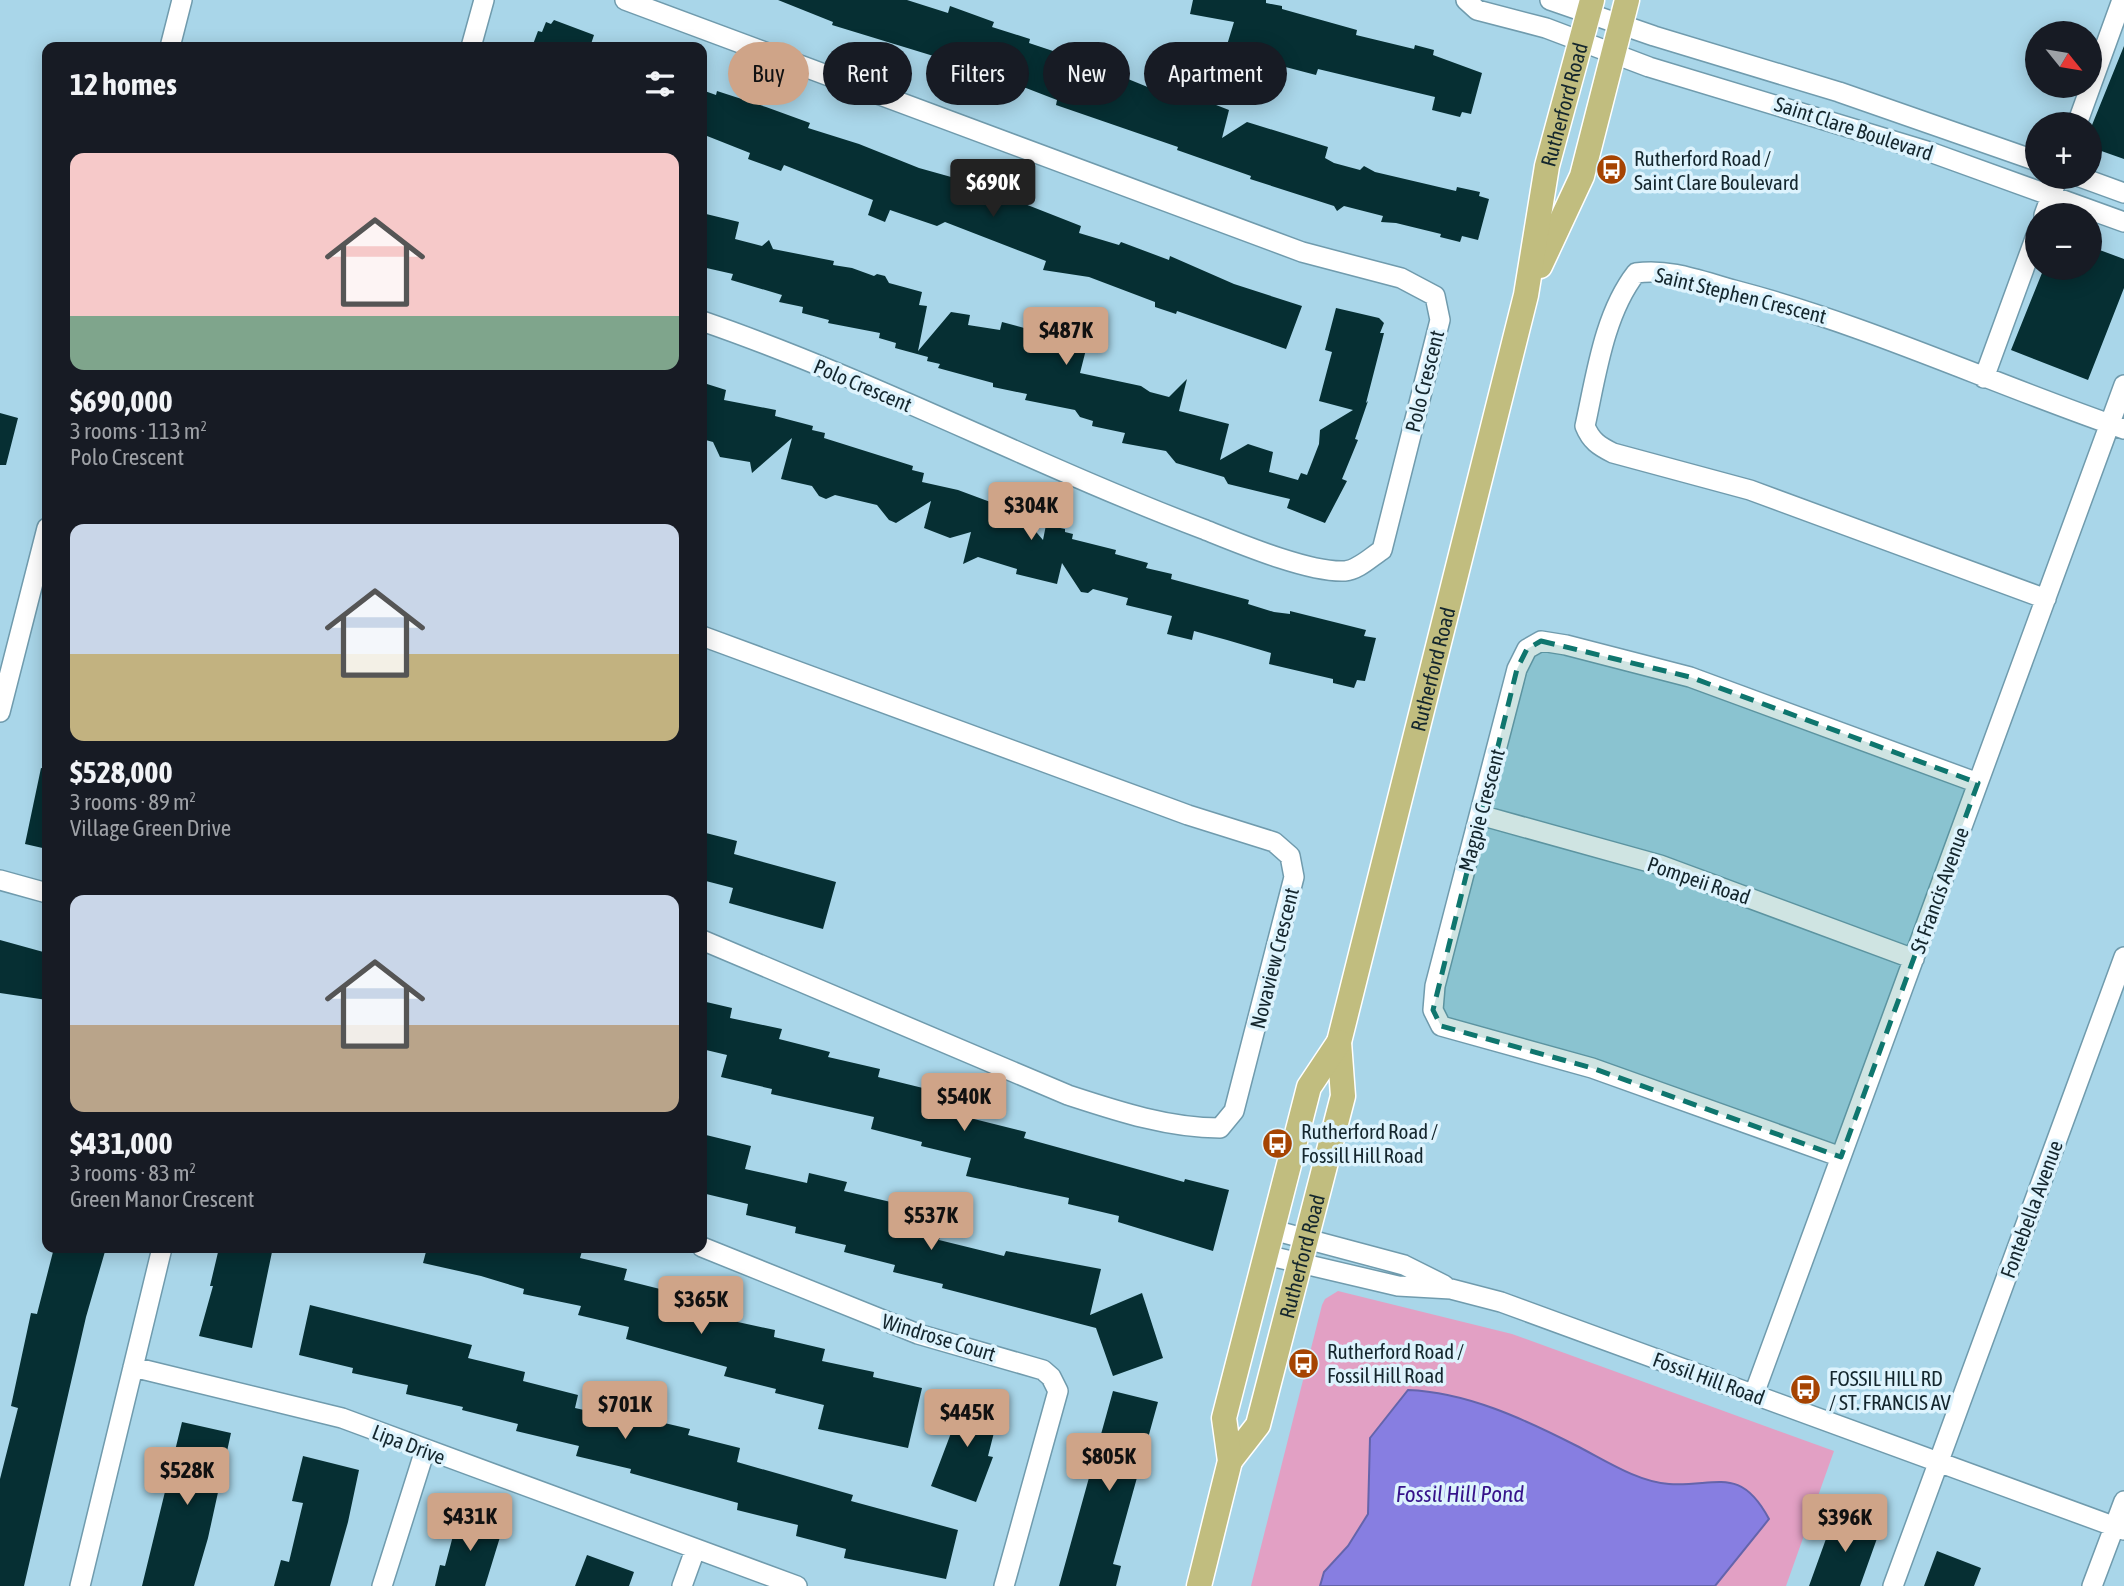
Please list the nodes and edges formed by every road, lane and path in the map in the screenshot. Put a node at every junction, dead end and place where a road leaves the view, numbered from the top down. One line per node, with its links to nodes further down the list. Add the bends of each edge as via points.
1 (182, 0): 11 (street)
2 (484, 0): 12 (street)
3 (625, 0): 24 (street, Polo Crescent, via 1302,252 1401,278 1435,296 1440,320 1382,550 1347,571 1252,548 1169,517)
4 (1466, 0): 10 (street, Saint Clare Boulevard, via 1478,10)
5 (1550, 0): 8 (street, Saint Clare Boulevard)
6 (1627, 0): 9 (main road, Rutherford Road)
7 (2122, 0): 14 (street)
8 (1590, 6): 9 (street, Saint Clare Boulevard); 10 (main road, Rutherford Road)
9 (1621, 24): 13 (main road, Rutherford Road); 15 (street, Saint Clare Boulevard)
10 (1581, 41): 13 (street, Saint Clare Boulevard); 23 (main road, Rutherford Road, via 1548,166)
11 (171, 42)
12 (472, 42)
13 (1613, 53): 19 (street, Saint Clare Boulevard, via 1930,152); 23 (main road, Rutherford Road, via 1582,177)
14 (2081, 112)
15 (2025, 157)
16 (2102, 184): 18 (street)
17 (2054, 189): 19 (street)
18 (2124, 192)
19 (2051, 197): 20 (street); 21 (street, Saint Clare Boulevard)
20 (2048, 203)
21 (2124, 222)
22 (2025, 266): 25 (street)
23 (1526, 295): 39 (main road, Rutherford Road)
24 (707, 323)
25 (1984, 378): 27 (street, Saint Stephen Crescent); 29 (street, Saint Stephen Crescent, via 1833,318 1657,270 1636,273 1623,289 1602,351 1585,426 1589,437 1613,453 1750,490)
26 (2124, 385): 27 (street, St Francis Avenue)
27 (2117, 426): 29 (street, St Francis Avenue)
28 (42, 548): 31 (street)
29 (2046, 599): 32 (street, St Francis Avenue)
30 (707, 638): 36 (street, Novaview Crescent, via 1273,842 1290,856 1294,877 1234,1111 1220,1128 1119,1112 1068,1095)
31 (0, 712)
32 (1978, 783): 33 (street, Magpie Crescent, via 1690,677 1541,641 1527,649 1517,669); 38 (street, St Francis Avenue)
33 (1480, 815): 38 (street, Pompeii Road, via 1660,865); 40 (street, Magpie Crescent, via 1435,986 1433,1010 1441,1026 1592,1068)
34 (0, 880): 35 (street)
35 (42, 892)
36 (707, 942)
37 (2124, 957): 52 (street, Fontebella Avenue)
38 (1914, 958): 40 (street, St Francis Avenue)
39 (1339, 1042): 41 (main road, Rutherford Road, via 1309,1087); 42 (main road, Rutherford Road, via 1343,1096)
40 (1841, 1157): 49 (street, St Francis Avenue)
41 (1273, 1230): 42 (street, Fossil Hill Road); 45 (main road, Rutherford Road)
42 (1306, 1239): 46 (main road, Rutherford Road); 47 (street, Fossil Hill Road, via 1404,1265)
43 (707, 1249): 60 (street, Windrose Court, via 918,1334 1003,1356 1051,1377 1058,1391)
44 (161, 1253): 48 (street)
45 (1266, 1255): 46 (street, Fossil Hill Road); 51 (main road, Rutherford Road, via 1224,1418)
46 (1300, 1263): 47 (street, Fossil Hill Road, via 1398,1286); 51 (main road, Rutherford Road, via 1258,1425)
47 (1451, 1289): 49 (street, Fossil Hill Road)
48 (133, 1367): 50 (street, Lipa Drive, via 342,1418); 56 (street)
49 (1754, 1394): 52 (street, Fossil Hill Road)
50 (425, 1450): 55 (street, Lipa Drive); 57 (street)
51 (1230, 1461): 61 (main road, Rutherford Road)
52 (1938, 1462): 54 (street, Fossil Hill Road); 62 (street, Fontebella Avenue)
53 (2124, 1501): 54 (street)
54 (2119, 1528): 63 (street)
55 (695, 1550): 58 (street); 59 (street, Lipa Drive)
56 (80, 1586)
57 (382, 1586)
58 (682, 1586)
59 (797, 1586)
60 (1004, 1586)
61 (1199, 1586)
62 (1893, 1586)
63 (2092, 1586)

